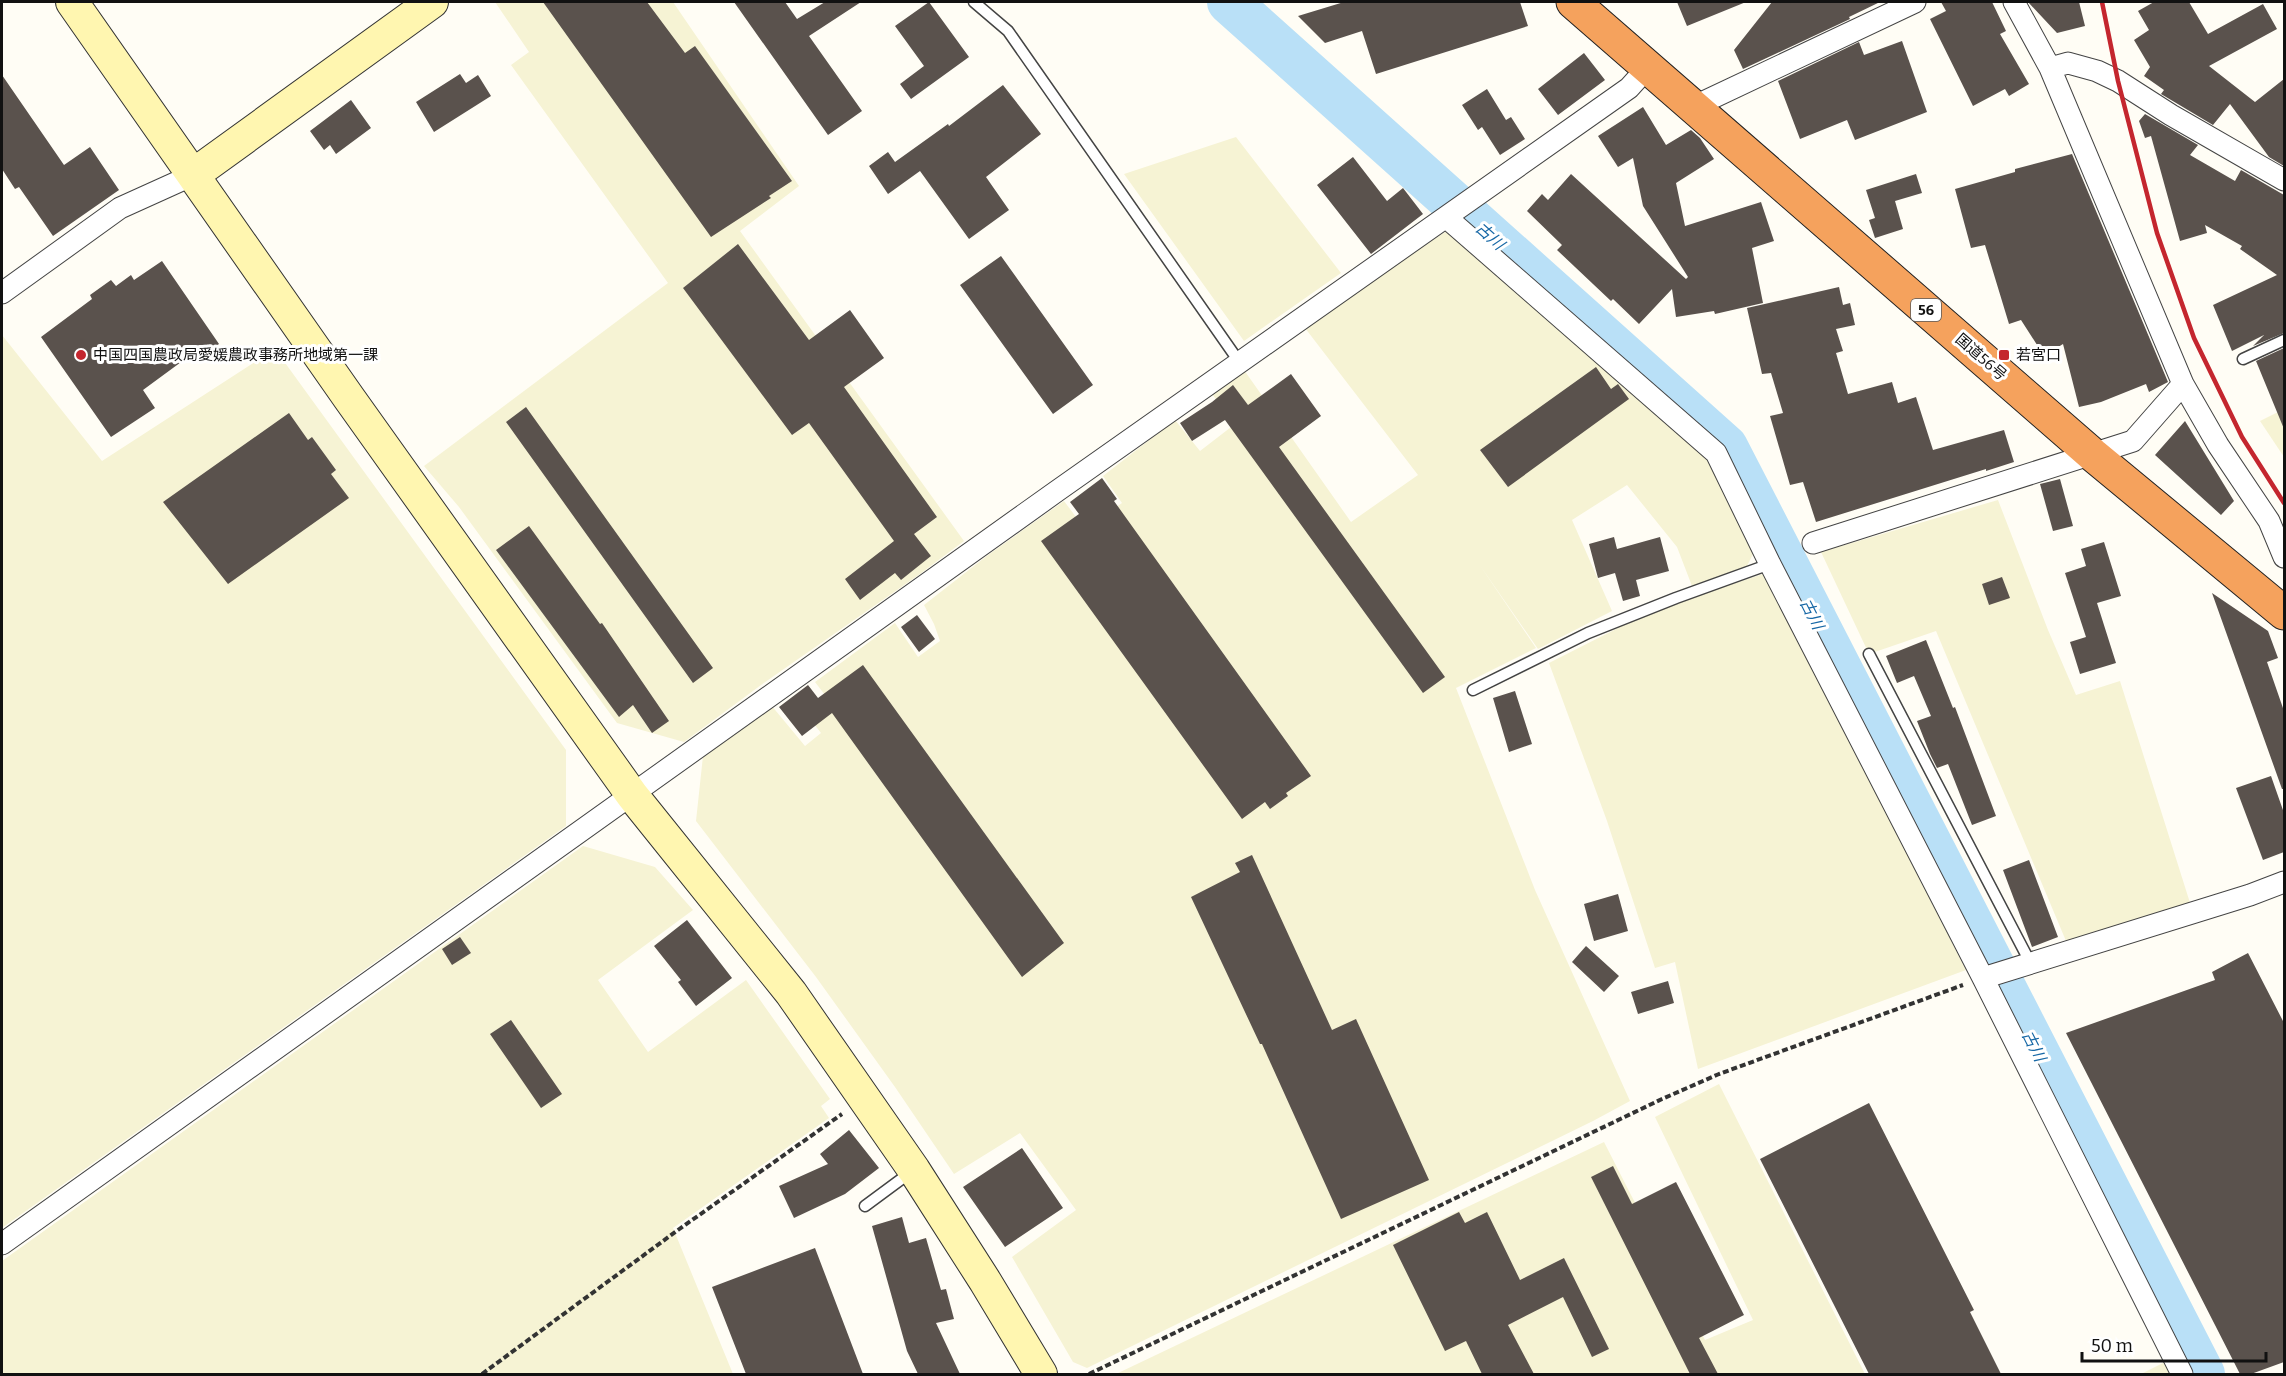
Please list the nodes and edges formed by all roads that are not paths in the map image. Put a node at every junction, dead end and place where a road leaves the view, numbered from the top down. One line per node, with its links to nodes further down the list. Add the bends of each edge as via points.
1 (72, 2): 10 (street)
2 (432, 2): 10 (street)
3 (974, 2): 16 (lane, via 1008,31)
4 (1572, 2): 7 (highway, 国道56号 / 56)
5 (1915, 2): 9 (street)
6 (2014, 2): 8 (street)
7 (1648, 68): 9 (highway, 国道56号 / 56); 12 (street, via 1629,88)
8 (2050, 68): 11 (street, via 2068,63 2118,81); 17 (street)
9 (1693, 107): 18 (highway, 国道56号 / 56)
10 (193, 176): 13 (street, via 120,208); 25 (street)
11 (2284, 180)
12 (1451, 215): 16 (street); 21 (street, via 1716,453)
13 (2, 293)
14 (2284, 340): 15 (lane)
15 (2243, 359)
16 (1240, 363): 25 (street)
17 (2184, 384): 18 (street, via 2133,441); 20 (street, via 2218,445 2269,521)
18 (2093, 455): 19 (street); 22 (highway, 国道56号 / 56)
19 (1813, 543)
20 (2284, 557)
21 (1770, 564): 24 (lane, via 1588,633); 28 (street)
22 (2284, 613)
23 (1869, 654): 27 (lane)
24 (1473, 690)
25 (632, 795): 29 (street, via 791,993); 31 (street)
26 (2284, 882): 27 (street)
27 (2024, 966): 28 (street)
28 (1988, 976): 33 (street)
29 (914, 1170): 30 (lane); 32 (street)
30 (865, 1206)
31 (2, 1244)
32 (1041, 1374)
33 (2182, 1374)

